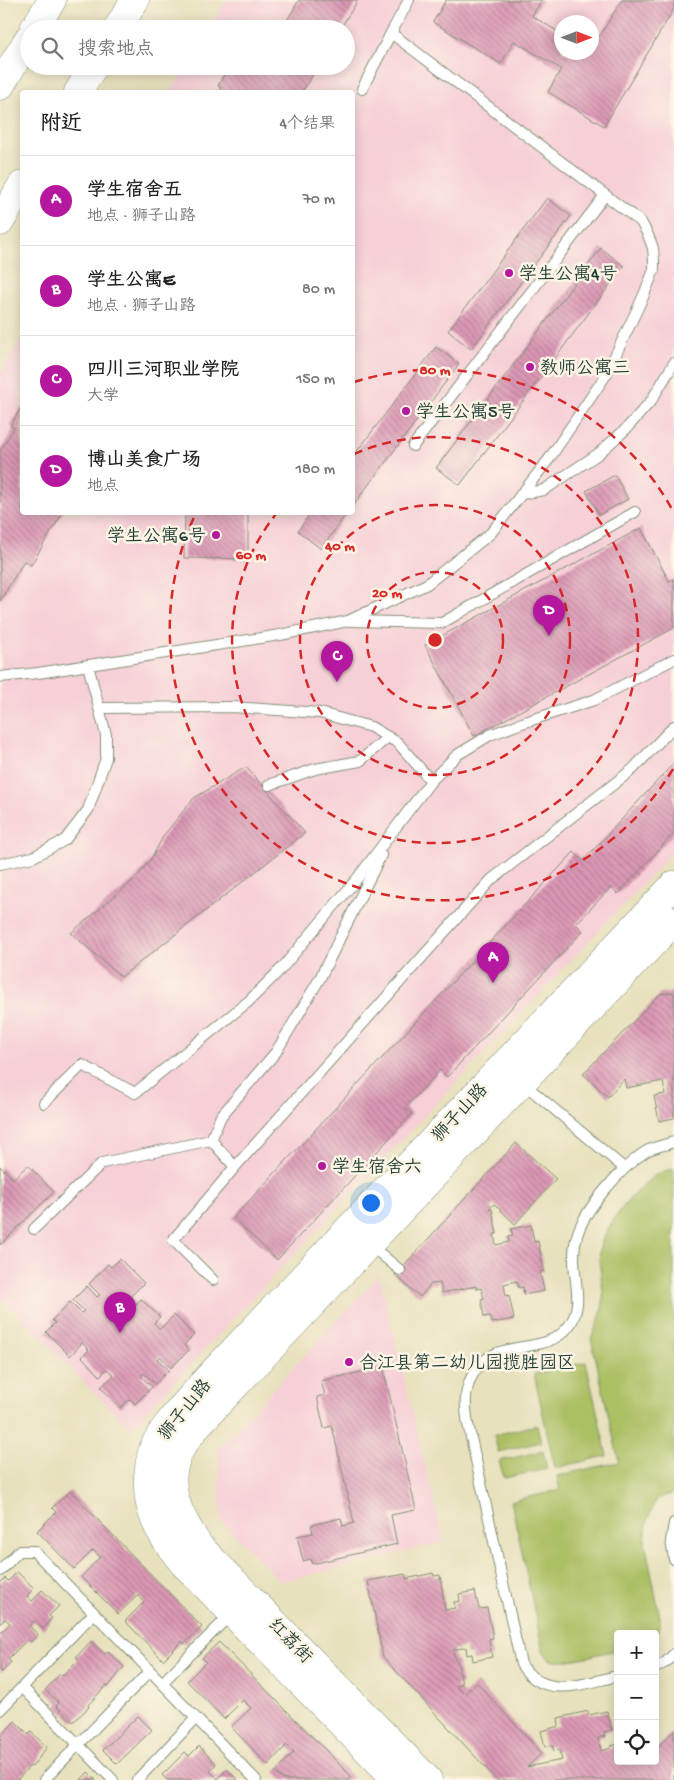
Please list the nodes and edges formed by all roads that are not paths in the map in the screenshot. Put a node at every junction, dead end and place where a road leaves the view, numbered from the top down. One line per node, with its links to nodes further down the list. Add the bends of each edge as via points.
1 (52, 0): 4 (street)
2 (134, 0): 5 (street)
3 (409, 0): 6 (lane)
4 (40, 20)
5 (122, 20)
6 (391, 33): 10 (lane); 13 (lane)
7 (20, 53): 9 (street)
8 (88, 75): 11 (street)
9 (0, 86)
10 (362, 89)
11 (79, 90)
12 (20, 188): 14 (street)
13 (605, 195): 16 (lane); 17 (lane, via 641,222 652,248 654,270 606,375)
14 (0, 221)
15 (674, 363): 17 (lane, via 651,402 598,454 544,490)
16 (413, 446)
17 (521, 494): 19 (lane, via 491,533 427,584)
18 (634, 512): 19 (lane, via 442,623)
19 (348, 621): 21 (lane, via 280,636)
20 (674, 658): 26 (lane, via 594,700 490,735 457,755)
21 (88, 665): 22 (lane); 23 (lane)
22 (0, 677)
23 (99, 708): 25 (lane, via 232,707 320,713 371,727); 29 (lane, via 106,735 106,758 88,810 65,840 33,857)
24 (674, 726): 36 (lane, via 633,769 491,880)
25 (388, 737): 26 (lane, via 398,743); 27 (lane, via 360,761 315,769)
26 (431, 781): 28 (lane)
27 (269, 784)
28 (392, 832): 33 (lane, via 282,968 249,1001 135,1093 82,1065); 34 (lane, via 319,980 276,1052 221,1116)
29 (0, 864)
30 (674, 885): 32 (street, 狮子山路)
31 (674, 920): 32 (street, 狮子山路)
32 (512, 1074): 37 (lane); 39 (street, 狮子山路); 42 (street, 狮子山路, via 202,1384 166,1426 153,1450 149,1467)
33 (44, 1102)
34 (211, 1140): 36 (lane); 38 (lane, via 102,1163)
35 (674, 1142): 37 (lane, via 647,1150)
36 (235, 1167): 41 (lane, via 173,1240)
37 (624, 1168): 51 (lane, via 586,1216 576,1239 574,1258 578,1306 570,1324 555,1338 545,1342 504,1350 487,1357 469,1380 465,1407 521,1664 536,1682 556,1688)
38 (34, 1229)
39 (369, 1244): 40 (lane); 42 (street, 狮子山路, via 197,1426 181,1449 173,1474)
40 (400, 1270)
41 (213, 1280)
42 (160, 1486): 46 (street, 红荔街, via 149,1504 165,1541 183,1563)
43 (674, 1523): 44 (lane, via 671,1541)
44 (674, 1559)
45 (0, 1571): 47 (lane, via 19,1551 34,1551)
46 (240, 1605): 52 (lane); 61 (street, 红荔街); 62 (street, 红荔街)
47 (94, 1613): 50 (lane); 53 (lane)
48 (674, 1654): 49 (lane)
49 (659, 1666)
50 (150, 1671): 52 (lane); 56 (lane)
51 (614, 1677)
52 (162, 1683): 55 (lane)
53 (22, 1687): 54 (lane); 56 (lane)
54 (0, 1710)
55 (196, 1718): 59 (lane); 60 (lane)
56 (79, 1745): 57 (lane); 58 (lane)
57 (44, 1780)
58 (113, 1780)
59 (137, 1780)
60 (256, 1780)
61 (397, 1780)
62 (428, 1780)

